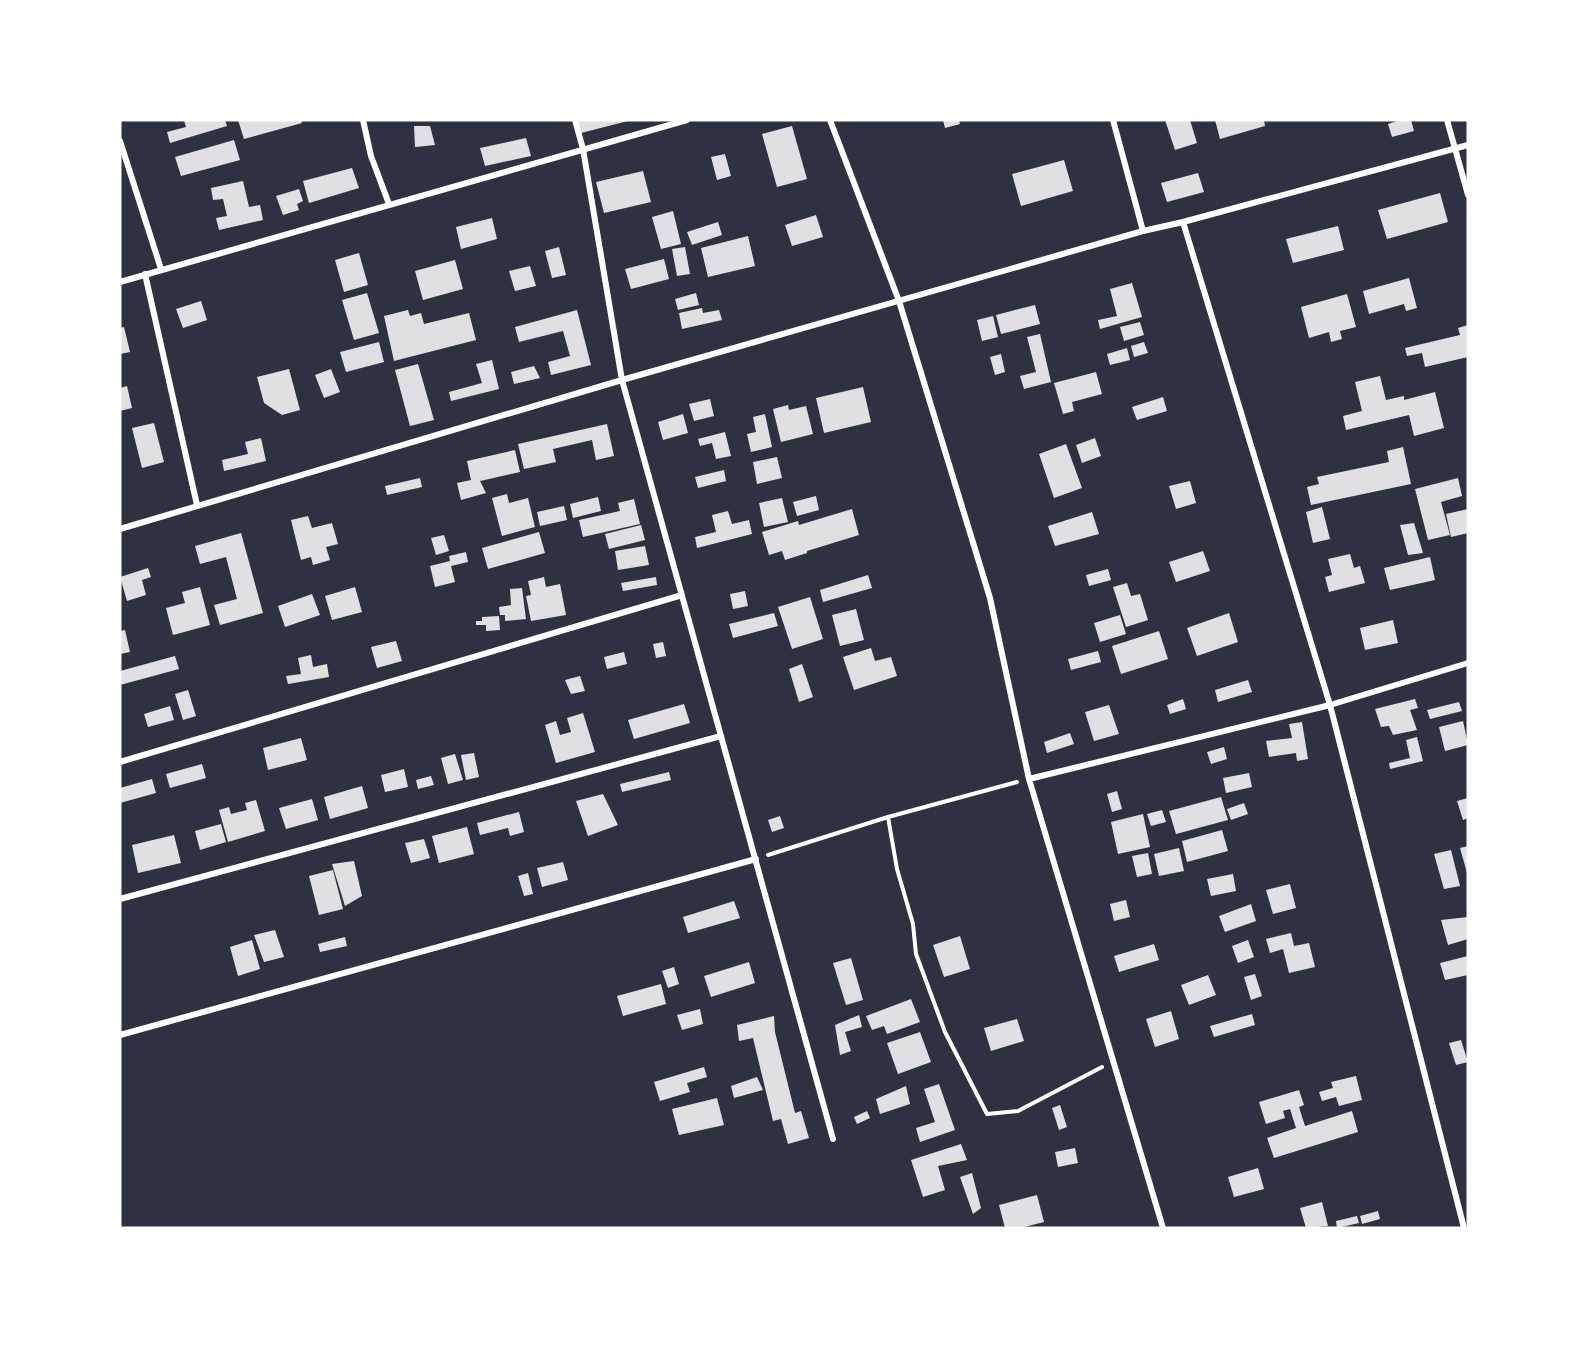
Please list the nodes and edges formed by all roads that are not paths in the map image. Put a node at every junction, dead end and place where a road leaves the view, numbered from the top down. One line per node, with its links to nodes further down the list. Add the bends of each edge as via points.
1 (363, 120): 12 (street)
2 (575, 120): 10 (street)
3 (687, 120): 10 (street)
4 (830, 120): 18 (street)
5 (1113, 120): 14 (street)
6 (1447, 120): 9 (street)
7 (120, 141): 15 (street)
8 (1468, 145): 9 (street)
9 (1456, 148): 11 (street); 13 (street)
10 (583, 149): 12 (street); 19 (street)
11 (1468, 195)
12 (389, 204): 15 (street)
13 (1183, 222): 14 (street); 24 (street)
14 (1143, 231): 18 (street)
15 (161, 269): 16 (street)
16 (145, 274): 17 (street); 20 (street)
17 (120, 282)
18 (899, 301): 19 (street); 27 (street, via 990,598)
19 (622, 380): 20 (street); 22 (street)
20 (197, 505): 21 (street)
21 (120, 529)
22 (682, 595): 25 (street); 26 (street)
23 (1468, 663): 24 (street)
24 (1330, 705): 27 (street); 33 (street)
25 (721, 736): 28 (street); 29 (street)
26 (120, 762)
27 (1029, 779): 32 (street)
28 (756, 859): 30 (street); 31 (street)
29 (120, 899)
30 (120, 1035)
31 (833, 1139)
32 (1163, 1228)
33 (1464, 1228)

